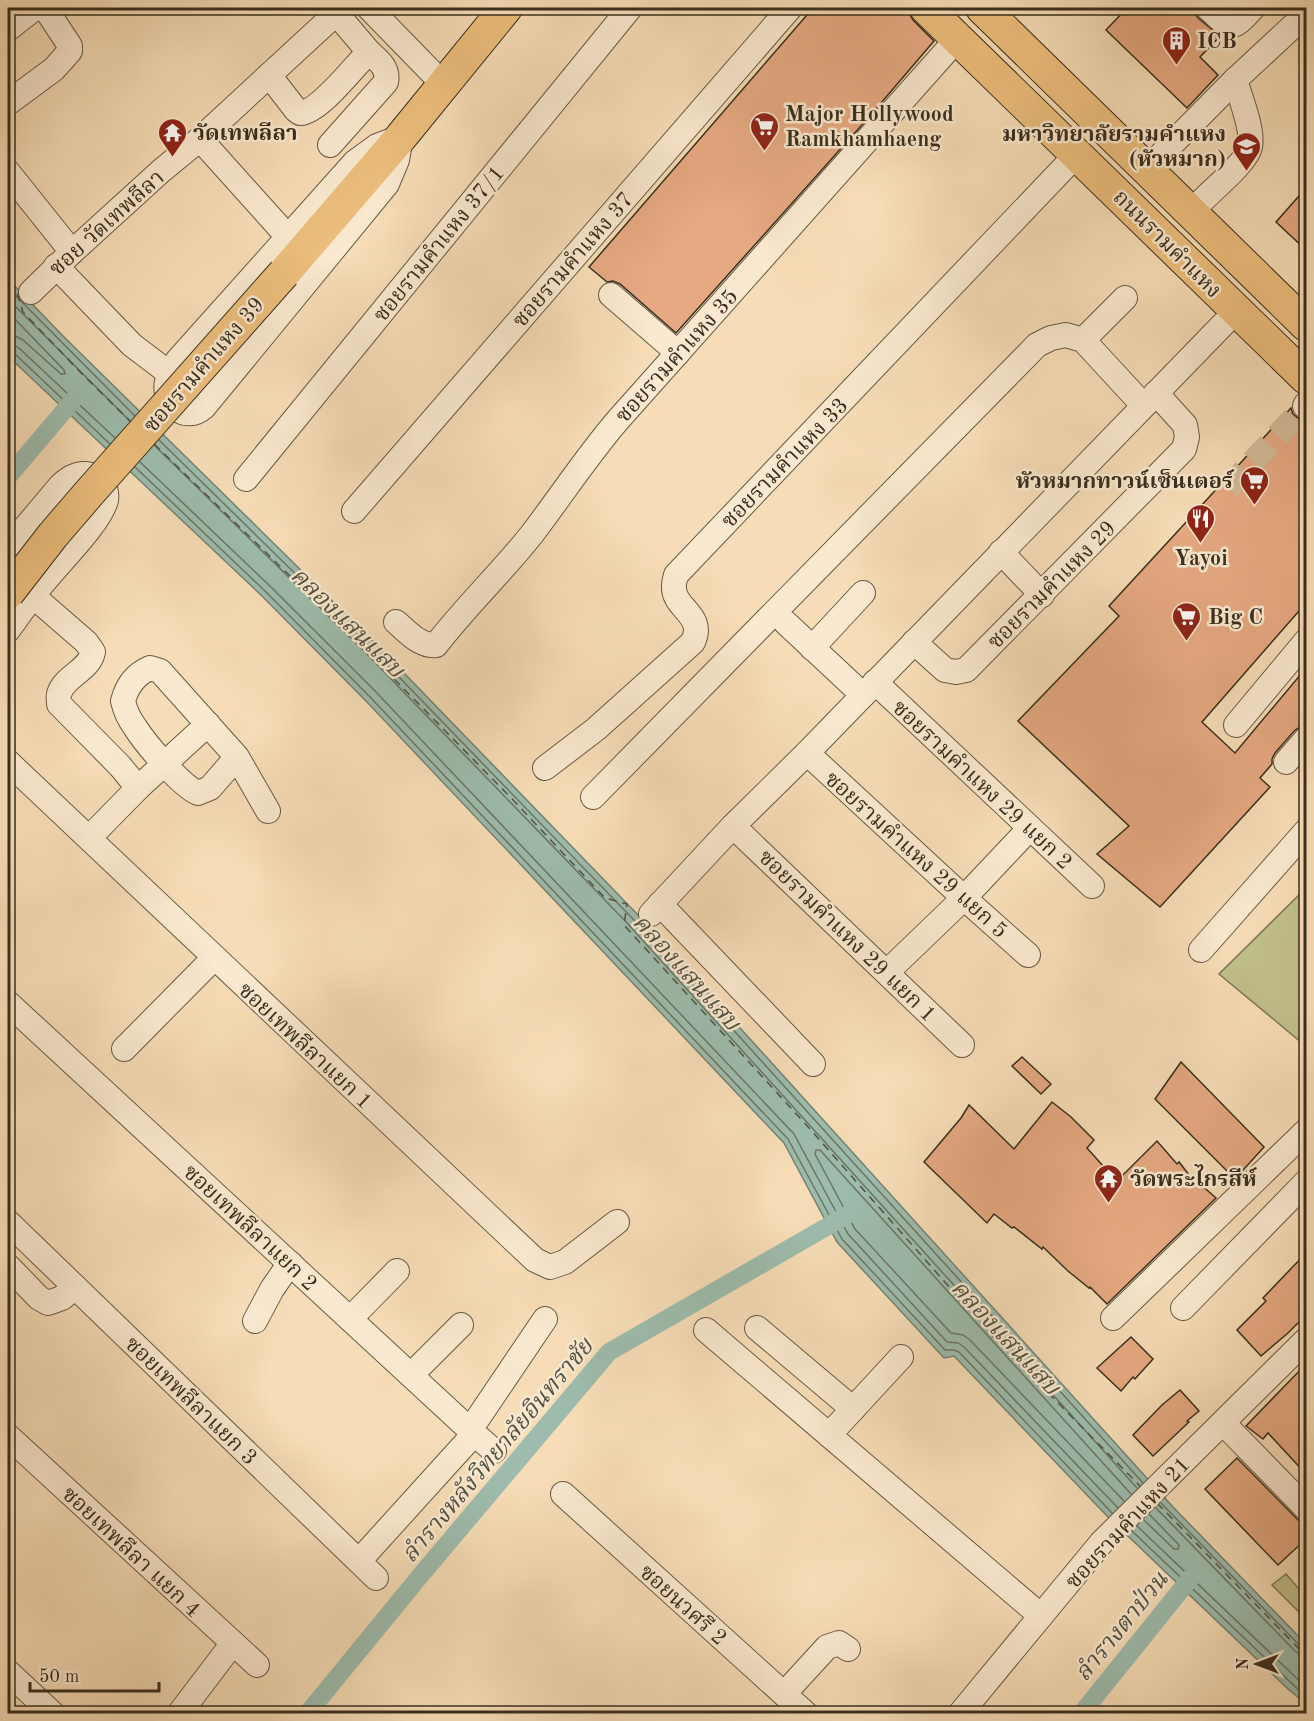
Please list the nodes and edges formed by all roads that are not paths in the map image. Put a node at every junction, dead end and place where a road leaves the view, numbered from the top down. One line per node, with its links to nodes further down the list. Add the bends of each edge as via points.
1 (35, 8): 15 (street)
2 (45, 8): 21 (street, via 70,51 54,69)
3 (369, 8): 20 (street)
4 (506, 8): 20 (main road, ซอยรามคำแหง 39)
5 (630, 8): 43 (street, ซอยรามคำแหง 37/1)
6 (790, 8): 44 (street, ซอยรามคำแหง 37)
7 (927, 8): 16 (main road, ถนนรามคำแหง)
8 (952, 8): 39 (main road, ถนนรามคำแหง)
9 (982, 8): 36 (main road, ถนนรามคำแหง)
10 (1003, 8): 26 (main road)
11 (1208, 8): 12 (street, via 1225,25 1232,26)
12 (1253, 8)
13 (339, 10): 17 (street); 18 (street, ซอย วัดเทพลีลา)
14 (1306, 14): 19 (street)
15 (8, 29)
16 (958, 38): 25 (main road, ถนนรามคำแหง); 38 (street, ซอยรามคำแหง 35)
17 (369, 52): 18 (street, via 328,96 306,112 296,110); 24 (street, via 386,70 386,82)
18 (269, 75): 23 (street, ซอย วัดเทพลีลา)
19 (1235, 80): 26 (street); 28 (street, via 1251,136 1250,150)
20 (444, 85): 22 (main road, ซอยรามคำแหง 39)
21 (8, 103)
22 (400, 137): 29 (street, ซอยรามคำแหง 39, via 377,146 355,162); 40 (street, ซอยรามคำแหง 39, via 397,160 387,184 204,407 194,414 182,412 171,403); 48 (main road, ซอยรามคำแหง 39, bridge, via 46,543)
23 (200, 140): 29 (street); 30 (street, ซอย วัดเทพลีลา)
24 (330, 145)
25 (1078, 153): 35 (main road, ถนนรามคำแหง); 65 (street, ซอยรามคำแหง 33, via 676,575 673,587 695,620 697,634 693,642 597,729)
26 (1157, 159): 28 (main road)
27 (8, 172): 30 (street)
28 (1201, 202): 34 (main road)
29 (288, 237): 40 (street, ซอยรามคำแหง 39, via 194,341)
30 (64, 259): 31 (street, ซอย วัดเทพลีลา); 40 (street)
31 (31, 292)
32 (611, 295): 38 (street)
33 (1125, 298): 37 (street)
34 (1306, 302)
35 (1237, 310): 41 (main road, ถนนรามคำแหง); 42 (street)
36 (1306, 325)
37 (1083, 340): 42 (street, ซอยรามคำแหง 29); 67 (street, via 1066,335 1037,345)
38 (678, 352): 50 (street, ซอยรามคำแหง 35, via 601,440 532,534 436,645 422,643)
39 (1306, 354)
40 (168, 385)
41 (1306, 396)
42 (1149, 399): 46 (street); 49 (street, ซอยรามคำแหง 29, via 1185,425 1184,449)
43 (246, 479)
44 (354, 511)
45 (8, 548): 48 (street, via 70,477 88,474 103,484 106,501 95,522)
46 (1001, 552): 49 (street); 54 (street)
47 (863, 593): 55 (street)
48 (20, 595): 52 (street); 66 (street, via 86,642 93,652 91,660 59,693 59,704)
49 (1042, 595): 54 (street, ซอยรามคำแหง 29, via 966,670 945,670)
50 (396, 622)
51 (786, 623): 55 (street, ซอยรามคำแหง 29 แยก 2)
52 (8, 630)
53 (1306, 641): 58 (street)
54 (914, 642): 56 (street)
55 (813, 648): 56 (street, ซอยรามคำแหง 29 แยก 2)
56 (869, 688): 60 (street); 70 (street, ซอยรามคำแหง 29 แยก 2)
57 (208, 724): 61 (street); 64 (street); 64 (street, via 160,671 150,668 141,672 126,689 123,701 135,728)
58 (1236, 725)
59 (1306, 739): 63 (street)
60 (807, 753): 69 (street); 74 (street, ซอยรามคำแหง 29 แยก 5)
61 (237, 757): 64 (street, via 210,788 198,793); 68 (street)
62 (8, 762): 72 (street, ซอยเทพลีลาแยก 1)
63 (1286, 762)
64 (165, 764): 66 (street)
65 (545, 768)
66 (138, 788): 72 (street)
67 (593, 797)
68 (268, 811)
69 (733, 826): 78 (street, ซอยรามคำแหง 29 แยก 1); 82 (street, via 656,909)
70 (1030, 828): 73 (street, ซอยรามคำแหง 29 แยก 2); 74 (street)
71 (1306, 831): 75 (street)
72 (89, 838): 77 (street, ซอยเทพลีลาแยก 1)
73 (1092, 886)
74 (964, 898): 76 (street, ซอยรามคำแหง 29 แยก 5); 78 (street)
75 (1201, 950)
76 (1028, 955)
77 (214, 958): 81 (street); 88 (street, ซอยเทพลีลาแยก 1, via 535,1260 550,1267 565,1262)
78 (887, 972): 80 (street, ซอยรามคำแหง 29 แยก 1)
79 (8, 1003): 89 (street, ซอยเทพลีลาแยก 2)
80 (962, 1045)
81 (124, 1049)
82 (813, 1064)
83 (1306, 1131): 84 (street)
84 (1285, 1152): 85 (street); 94 (street)
85 (1306, 1176)
86 (1306, 1182): 93 (street)
87 (8, 1222): 92 (street, ซอยเทพลีลาแยก 3)
88 (616, 1222)
89 (290, 1263): 95 (street, ซอยเทพลีลาแยก 2); 97 (street)
90 (8, 1266): 92 (street, via 39,1298 48,1302 62,1298)
91 (397, 1271): 95 (street)
92 (75, 1287): 112 (street, ซอยเทพลีลาแยก 3)
93 (1183, 1308)
94 (1113, 1318)
95 (350, 1319): 103 (street, ซอยเทพลีลาแยก 2)
96 (544, 1319): 106 (street)
97 (255, 1321)
98 (461, 1325): 103 (street)
99 (757, 1328): 104 (street)
100 (706, 1330): 107 (street)
101 (1306, 1342): 105 (street, ซอยรามคำแหง 21)
102 (901, 1357): 104 (street)
103 (411, 1375): 106 (street, ซอยเทพลีลาแยก 2)
104 (853, 1409): 107 (street)
105 (1223, 1423): 111 (street); 114 (street, ซอยรามคำแหง 21, via 1102,1542)
106 (472, 1432): 109 (street, ซอยเทพลีลาแยก 2); 112 (street)
107 (829, 1435): 114 (street)
108 (8, 1436): 115 (street, ซอยเทพลีลา แยก 4)
109 (494, 1451)
110 (563, 1494): 119 (street, ซอยนวศรี 2)
111 (1306, 1508)
112 (359, 1561): 113 (street, ซอยเทพลีลาแยก 3)
113 (376, 1578)
114 (1041, 1616): 123 (street, ซอยรามคำแหง 21)
115 (233, 1644): 117 (street, ซอยเทพลีลา แยก 4); 121 (street)
116 (848, 1649): 119 (street, via 839,1644 827,1647)
117 (256, 1665)
118 (8, 1672): 120 (street)
119 (784, 1694): 122 (street, ซอยนวศรี 2)
120 (53, 1713)
121 (179, 1713)
122 (806, 1713)
123 (960, 1713)

